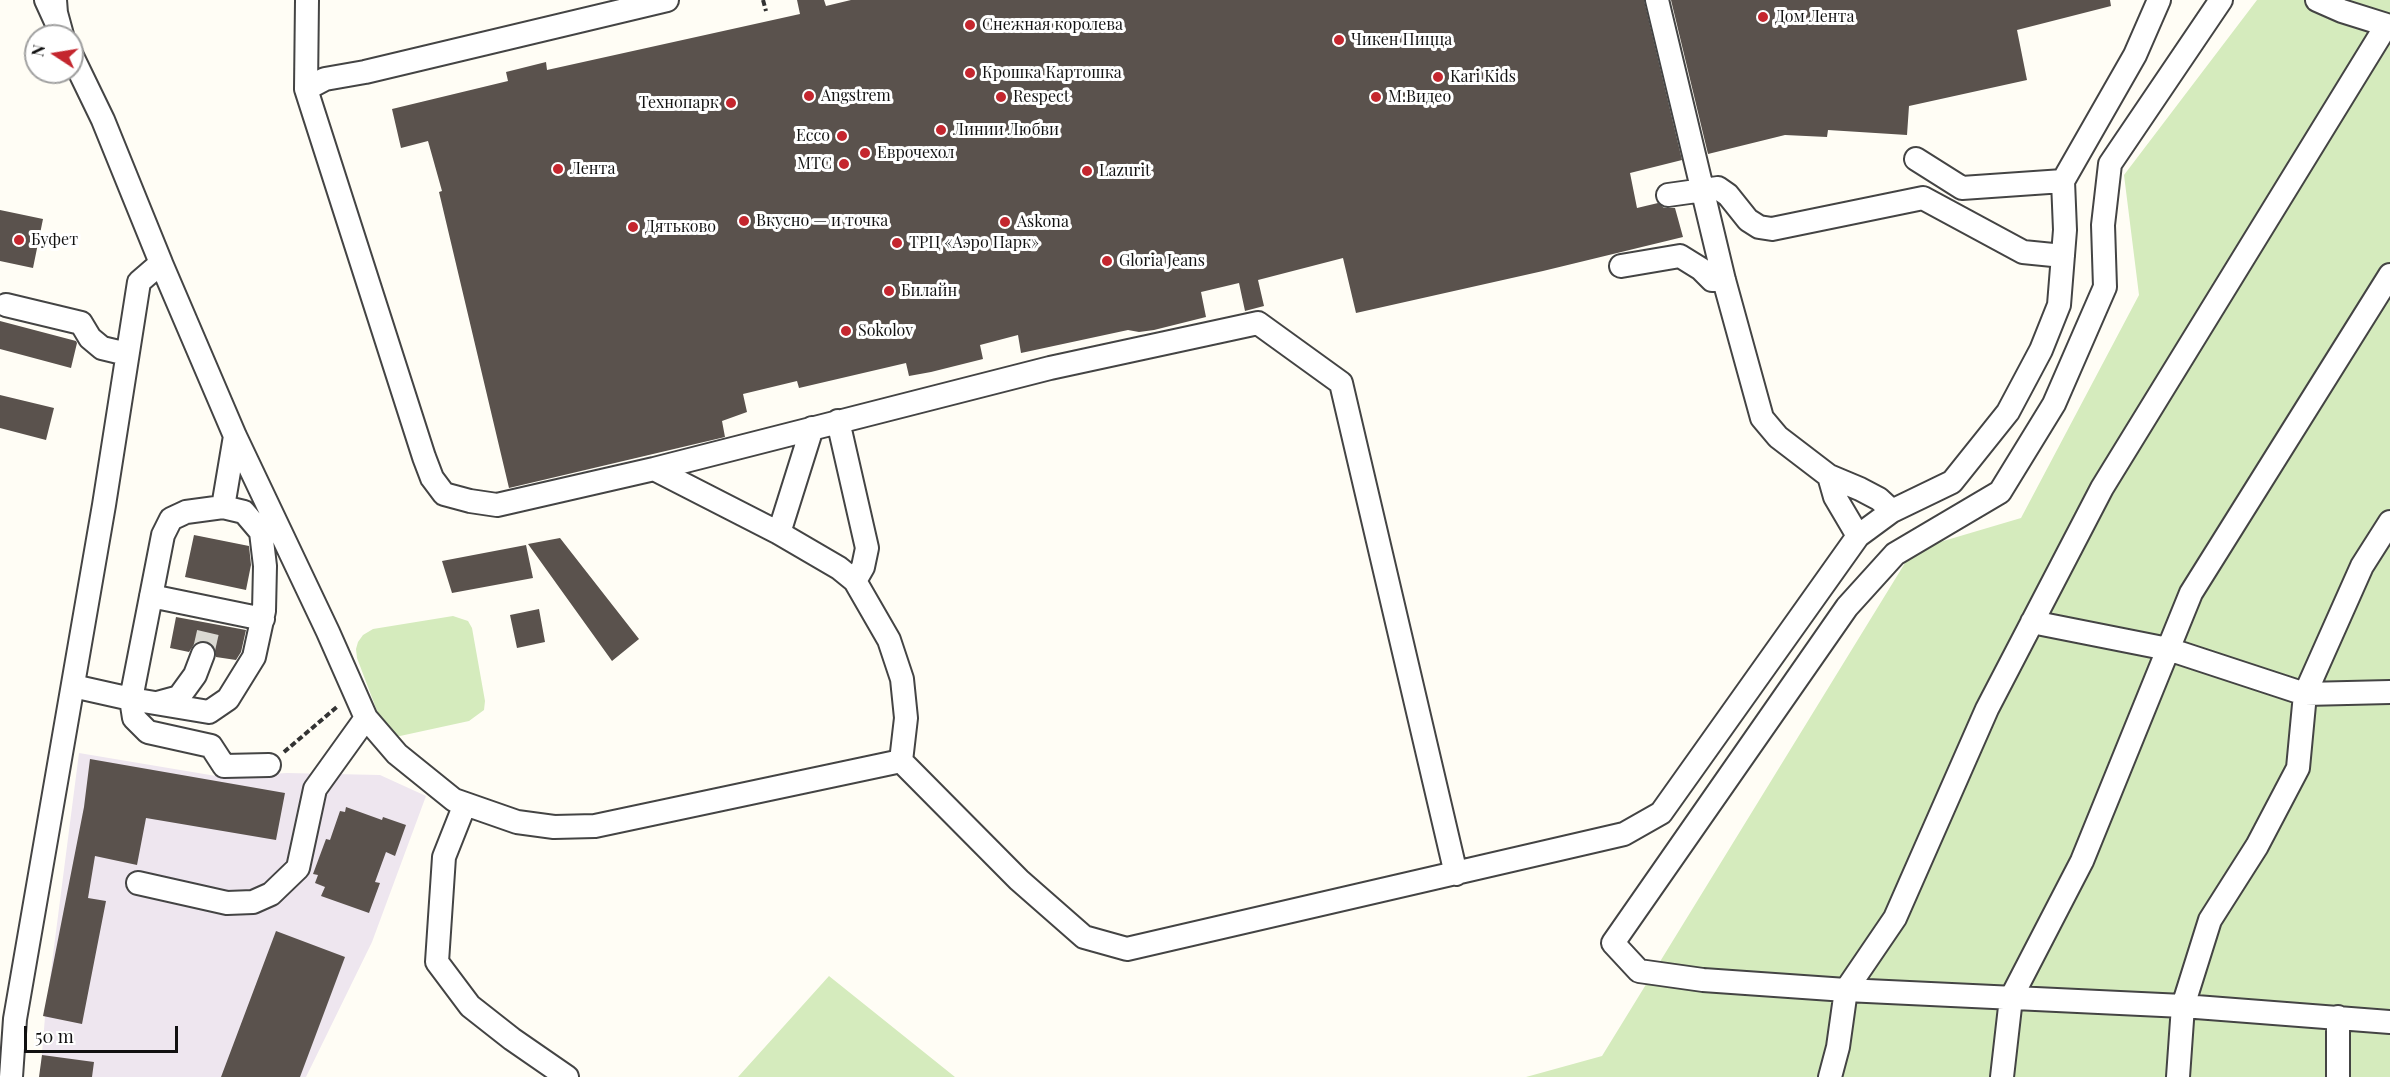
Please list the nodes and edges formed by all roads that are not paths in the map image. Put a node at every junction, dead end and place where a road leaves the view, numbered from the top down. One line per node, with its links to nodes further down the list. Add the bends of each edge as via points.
1 (46, 0): 9 (street)
2 (55, 0): 10 (street)
3 (307, 0): 13 (street)
4 (667, 0): 13 (street, via 325,79)
5 (1657, 0): 21 (street)
6 (2159, 0): 15 (street, via 2135,55)
7 (2221, 0): 51 (street, via 2110,164 2103,225 2105,287 2054,404 2000,492 1895,554 1847,607 1613,943 1639,971 1703,980)
8 (2317, 0): 11 (street)
9 (57, 24)
10 (59, 24)
11 (2388, 26): 37 (street, via 2102,488)
12 (84, 81): 18 (street)
13 (306, 89): 27 (street, via 424,457 444,494 497,504)
14 (1916, 159): 15 (street, via 1962,188)
15 (2063, 182): 17 (street)
16 (1668, 195): 17 (street, via 1718,188 1748,220 1772,229 1923,198 2023,252)
17 (2063, 256): 30 (street, via 2059,306 2008,412 1952,483)
18 (161, 263): 23 (street, via 139,282); 26 (street)
19 (1621, 266): 21 (street, via 1680,256 1712,280)
20 (2390, 275): 38 (street, via 2191,593)
21 (1724, 280): 28 (street, via 1762,418 1778,437)
22 (6, 305): 23 (street, via 81,323 102,348)
23 (127, 354): 40 (street)
24 (838, 421): 25 (street); 34 (street, via 867,548); 49 (street, via 1050,368 1258,323 1341,383)
25 (812, 428): 27 (street); 32 (street)
26 (235, 436): 29 (street); 45 (street)
27 (654, 469): 32 (street)
28 (1829, 476): 30 (street, via 1860,489); 33 (street, via 1835,497)
29 (223, 507): 35 (street, via 171,519 163,535); 36 (street, via 243,512 261,532 265,566)
30 (1892, 511): 33 (street)
31 (2390, 522): 42 (street, via 2362,566)
32 (779, 533): 34 (street)
33 (1858, 536): 49 (street, via 1661,813 1624,834)
34 (855, 581): 46 (street, via 890,640 902,679 906,718)
35 (151, 596): 36 (street, via 211,616); 43 (street)
36 (263, 619): 44 (street, via 254,657 228,699 209,712)
37 (2032, 622): 38 (street); 51 (street, via 1987,709 1895,918)
38 (2168, 649): 42 (street); 52 (street, via 2082,861)
39 (203, 654): 44 (street, via 195,675 179,697)
40 (73, 686): 43 (street); 56 (street, via 15,1019)
41 (2390, 692): 42 (street)
42 (2305, 694): 53 (street, via 2298,768 2257,846 2210,920)
43 (131, 699): 44 (street); 47 (street, via 134,718 148,732 211,746 224,766)
44 (157, 703)
45 (366, 718): 48 (street, via 397,754 454,800); 50 (street, via 315,789 298,868 271,894 253,902 227,903)
46 (901, 761): 48 (street, via 595,826 554,827 517,822); 49 (street, via 1019,880 1084,937 1127,949)
47 (269, 765)
48 (465, 804): 57 (street, via 444,857 437,962 470,1006)
49 (1456, 874)
50 (138, 883)
51 (1846, 990): 52 (street); 58 (street)
52 (2012, 998): 53 (street); 59 (street)
53 (2184, 1006): 54 (street); 60 (street)
54 (2338, 1017): 55 (street); 61 (street)
55 (2390, 1022)
56 (11, 1077)
57 (567, 1077)
58 (1830, 1077)
59 (2002, 1077)
60 (2178, 1077)
61 (2338, 1077)

